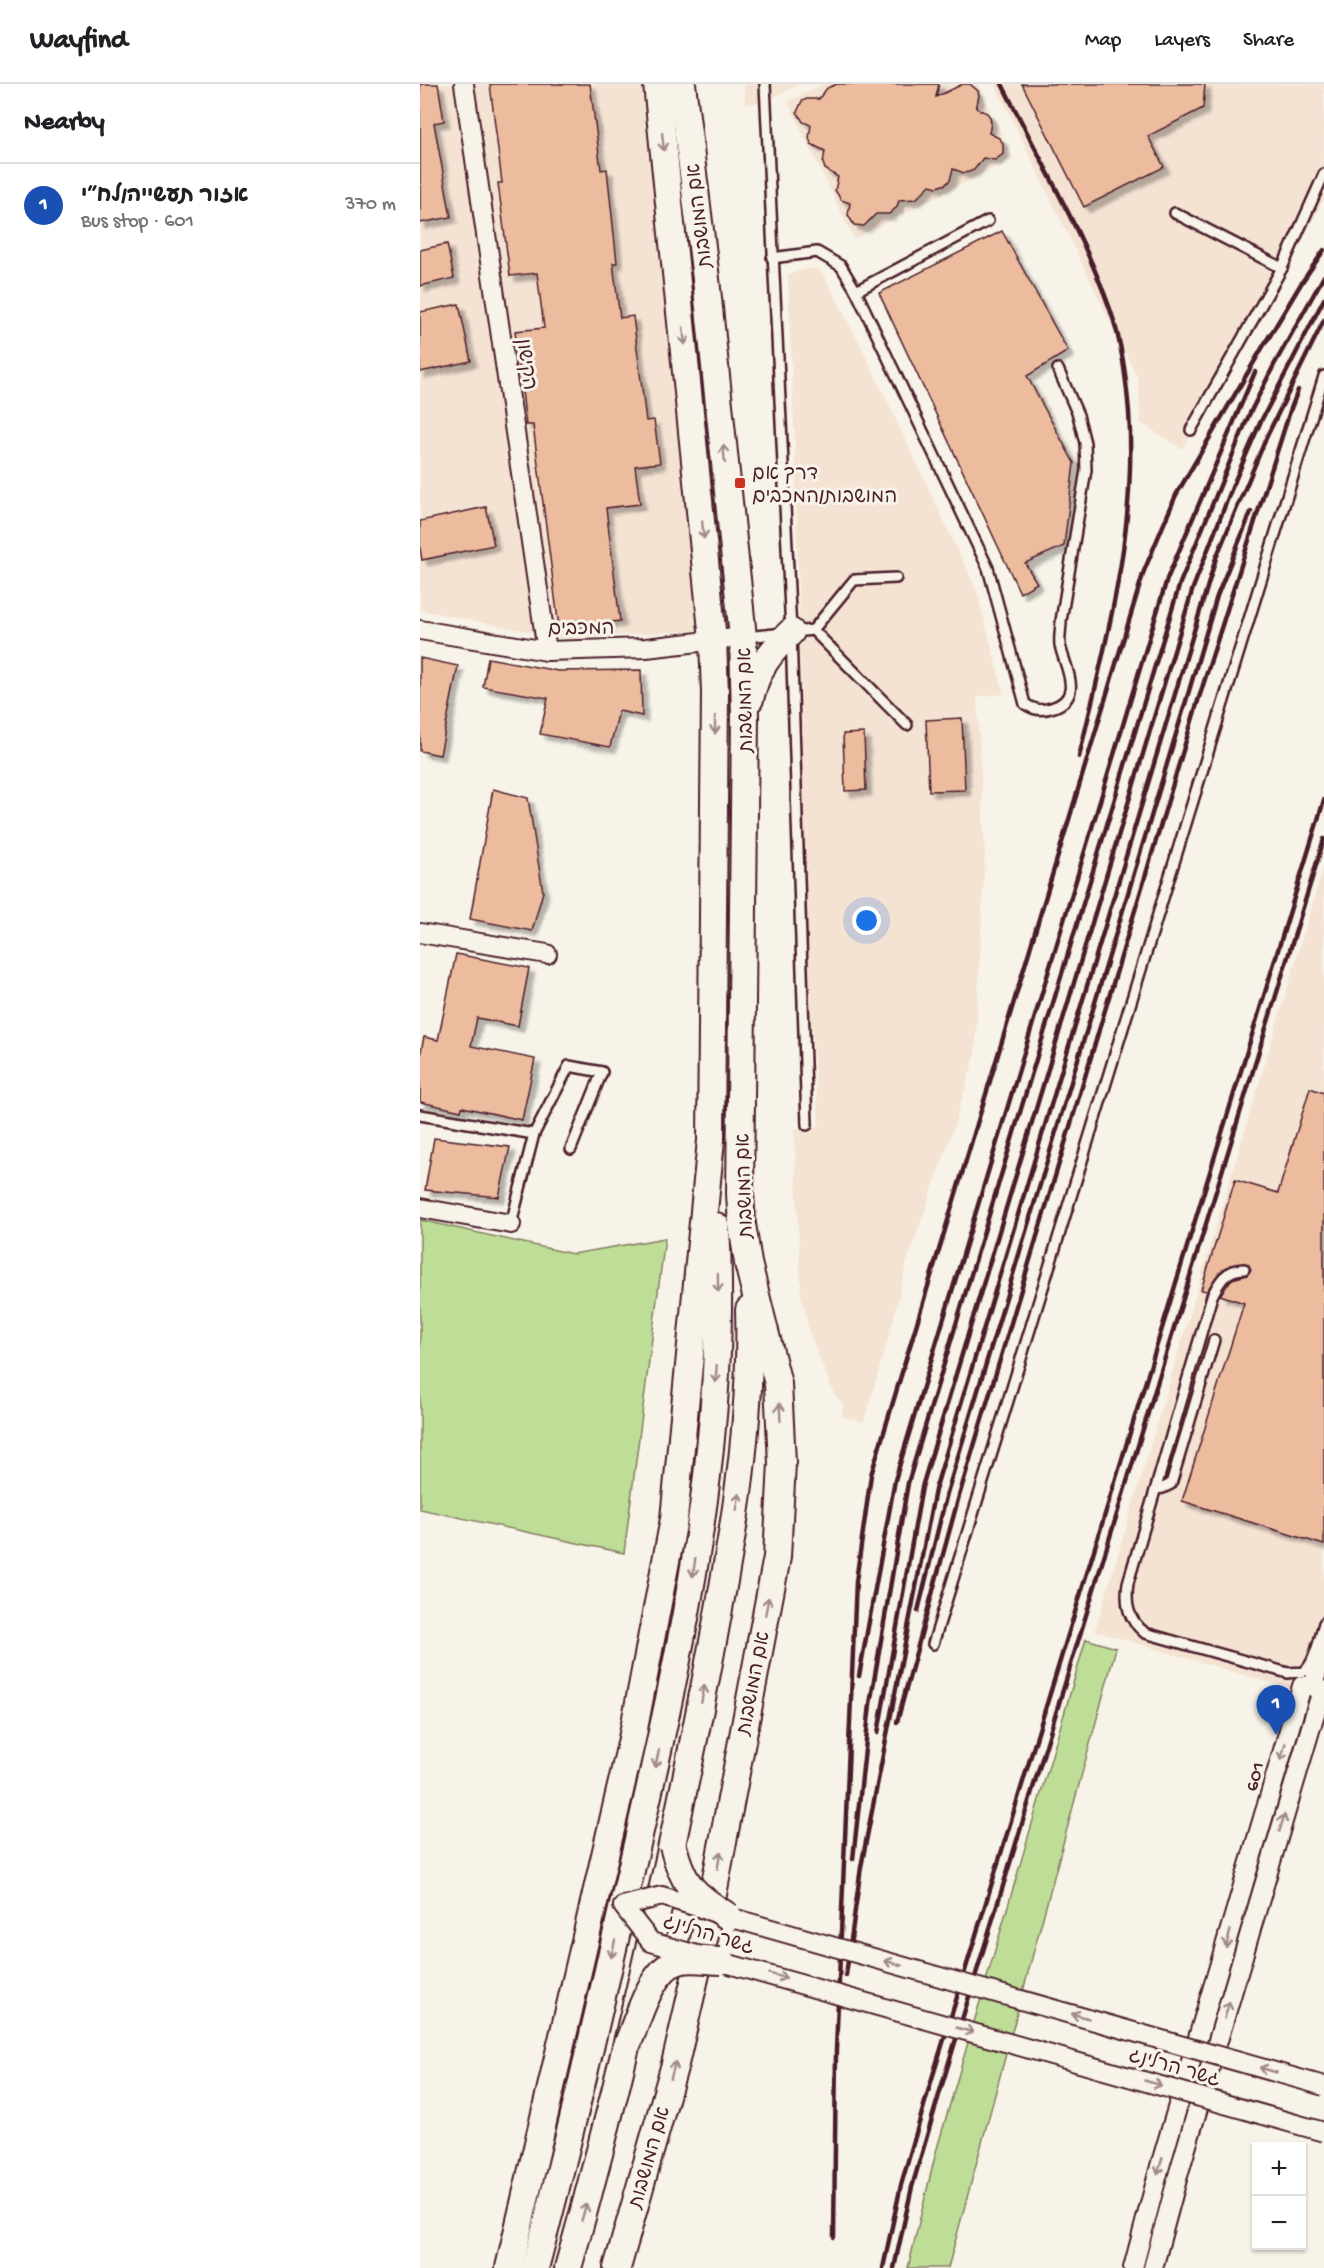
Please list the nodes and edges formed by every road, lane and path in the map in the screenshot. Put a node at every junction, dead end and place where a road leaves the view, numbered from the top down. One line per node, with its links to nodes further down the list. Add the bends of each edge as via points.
1 (464, 84): 19 (street, הקישון)
2 (657, 84): 18 (main road, אם המושבות, one-way to 18)
3 (682, 84): 17 (main road, אם המושבות, one-way to 3)
4 (765, 84): 8 (lane)
5 (1324, 174): 9 (lane)
6 (1175, 213): 9 (lane)
7 (988, 221): 10 (lane)
8 (772, 258): 10 (lane, via 817,252 841,266); 16 (lane)
9 (1282, 268): 13 (lane)
10 (856, 291): 11 (lane, via 988,568 1025,704 1033,710 1057,707 1068,697 1071,685 1060,644 1061,621 1086,470 1085,443 1078,415)
11 (1058, 369)
12 (1324, 376): 36 (lane)
13 (1191, 430)
14 (896, 578): 16 (lane, via 854,580)
15 (420, 630): 19 (street, המכבים)
16 (802, 631): 17 (lane); 20 (main road, via 770,653 761,667); 21 (lane); 25 (lane)
17 (743, 637): 18 (street, המכבים); 20 (main road, אם המושבות)
18 (713, 640): 19 (street, המכבים, via 646,648); 27 (main road, אם המושבות, one-way to 27)
19 (547, 651)
20 (745, 717): 31 (main road, אם המושבות, via 740,1194)
21 (907, 725)
22 (420, 933): 23 (street)
23 (547, 954)
24 (420, 1115): 26 (lane)
25 (807, 1125)
26 (534, 1134): 28 (lane, via 569,1066 602,1072); 30 (lane)
27 (711, 1140): 41 (main road, one-way to 41, via 718,1316 710,1451 672,1693); 48 (main road, אם המושבות, via 674,1519 633,1739)
28 (571, 1149)
29 (420, 1208): 30 (street)
30 (511, 1224)
31 (748, 1263): 39 (main road, one-way to 31, via 740,1493 751,1360); 51 (main road, אם המושבות, one-way to 31, via 675,2064 706,1931 777,1557 782,1463 778,1384)
32 (1244, 1269): 34 (lane, via 1231,1270 1212,1296)
33 (1214, 1340): 34 (lane, via 1171,1484)
34 (1156, 1489): 35 (lane, via 1126,1598 1132,1621 1145,1634 1276,1671 1302,1672 1313,1659)
35 (1324, 1623)
36 (933, 1644)
37 (1324, 1649): 38 (street)
38 (1313, 1686): 52 (street, 601, one-way to 52, via 1302,1686); 53 (street, one-way to 38, via 1322,1690)
39 (673, 1846): 40 (main road); 42 (main road, bridge, via 683,1878 704,1901)
40 (662, 1896): 41 (street, גשר הרלינג, bridge); 42 (street, גשר הרלינג, bridge); 43 (main road)
41 (623, 1906): 43 (street, גשר הרלינג, bridge); 49 (main road, one-way to 49)
42 (729, 1917): 46 (street, גשר הרלינג, one-way to 42, bridge)
43 (651, 1942): 44 (street, גשר הרלינג, bridge); 45 (main road, bridge)
44 (722, 1961): 45 (main road, bridge, via 677,1961 665,1968 655,1980); 47 (street, גשר הרלינג, one-way to 47, bridge)
45 (628, 2043): 50 (main road, one-way to 45)
46 (1324, 2086)
47 (1324, 2132)
48 (509, 2268)
49 (535, 2268)
50 (568, 2268)
51 (616, 2268)
52 (1133, 2268)
53 (1153, 2268)

